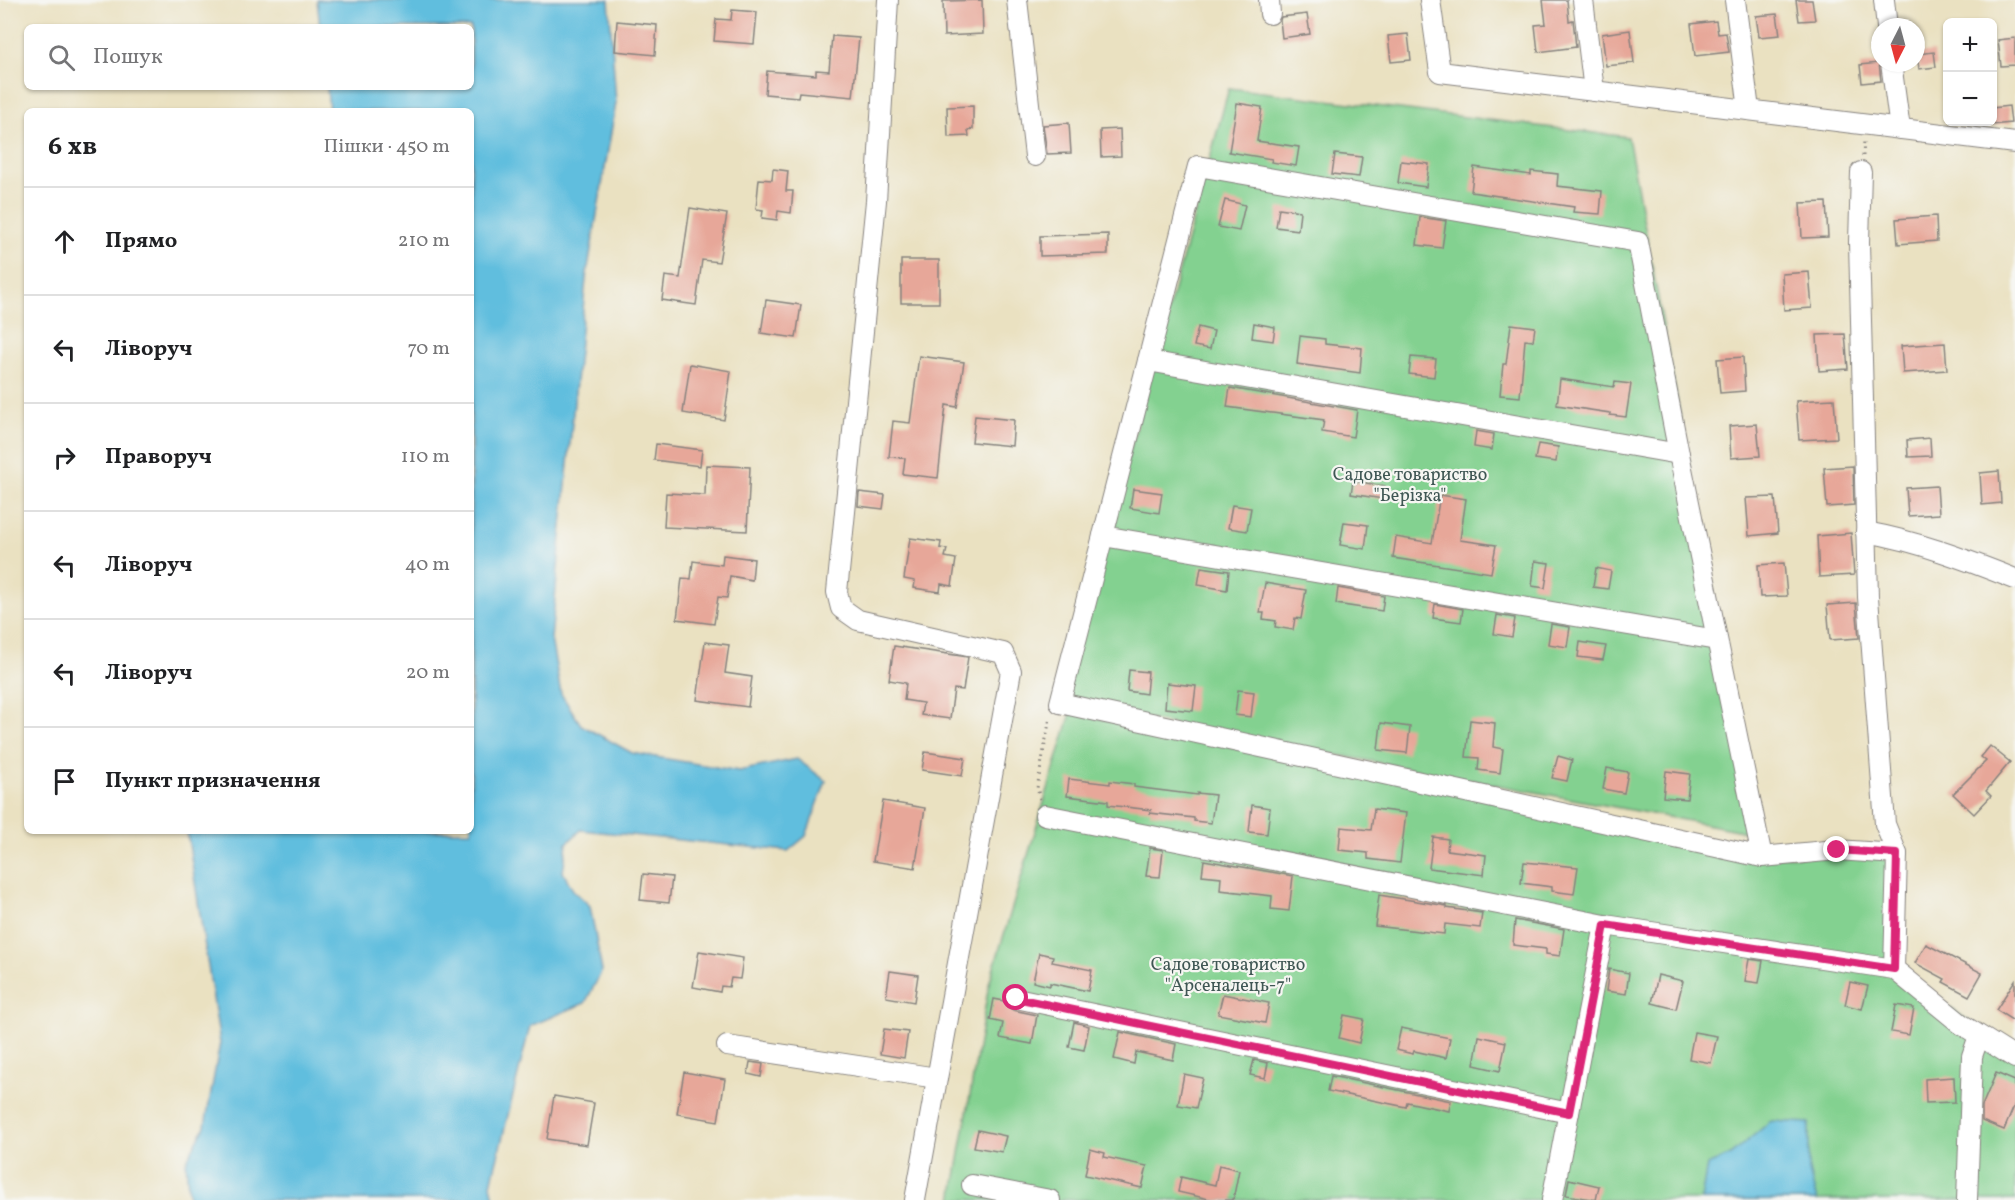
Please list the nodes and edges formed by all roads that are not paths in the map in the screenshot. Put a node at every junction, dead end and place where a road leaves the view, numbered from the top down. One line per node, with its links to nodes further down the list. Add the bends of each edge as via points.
1 (888, 0): 30 (street, via 876,201 837,592 841,608 858,620 1003,653 1011,671)
2 (1017, 0): 13 (street)
3 (1430, 0): 9 (street, via 1440,72)
4 (1582, 0): 9 (street)
5 (1735, 0): 10 (street)
6 (1884, 0): 7 (street)
7 (1886, 18)
8 (1893, 72): 11 (street)
9 (1594, 91): 10 (street)
10 (1749, 110): 11 (street)
11 (1900, 129): 12 (street)
12 (2015, 143)
13 (1035, 156)
14 (1861, 172): 17 (street)
15 (1148, 361): 16 (street); 16 (street, via 1198,165 1638,242); 18 (street)
16 (1679, 454): 20 (street)
17 (1866, 532): 19 (street); 22 (street, via 1885,824)
18 (1103, 536): 20 (street); 23 (street, via 1060,703)
19 (2015, 579)
20 (1718, 640): 23 (street)
21 (1045, 815): 24 (street)
22 (1897, 854): 23 (street, via 1837,850); 25 (street)
23 (1762, 857)
24 (1605, 925): 25 (street); 31 (street)
25 (1894, 969): 27 (street)
26 (1016, 998): 31 (street)
27 (1979, 1036): 29 (street); 36 (street, via 1972,1056)
28 (727, 1046): 30 (street)
29 (2015, 1058)
30 (937, 1078): 33 (street)
31 (1569, 1113): 35 (street)
32 (972, 1185): 34 (street)
33 (915, 1200)
34 (1050, 1200)
35 (1552, 1200)
36 (1967, 1200)

